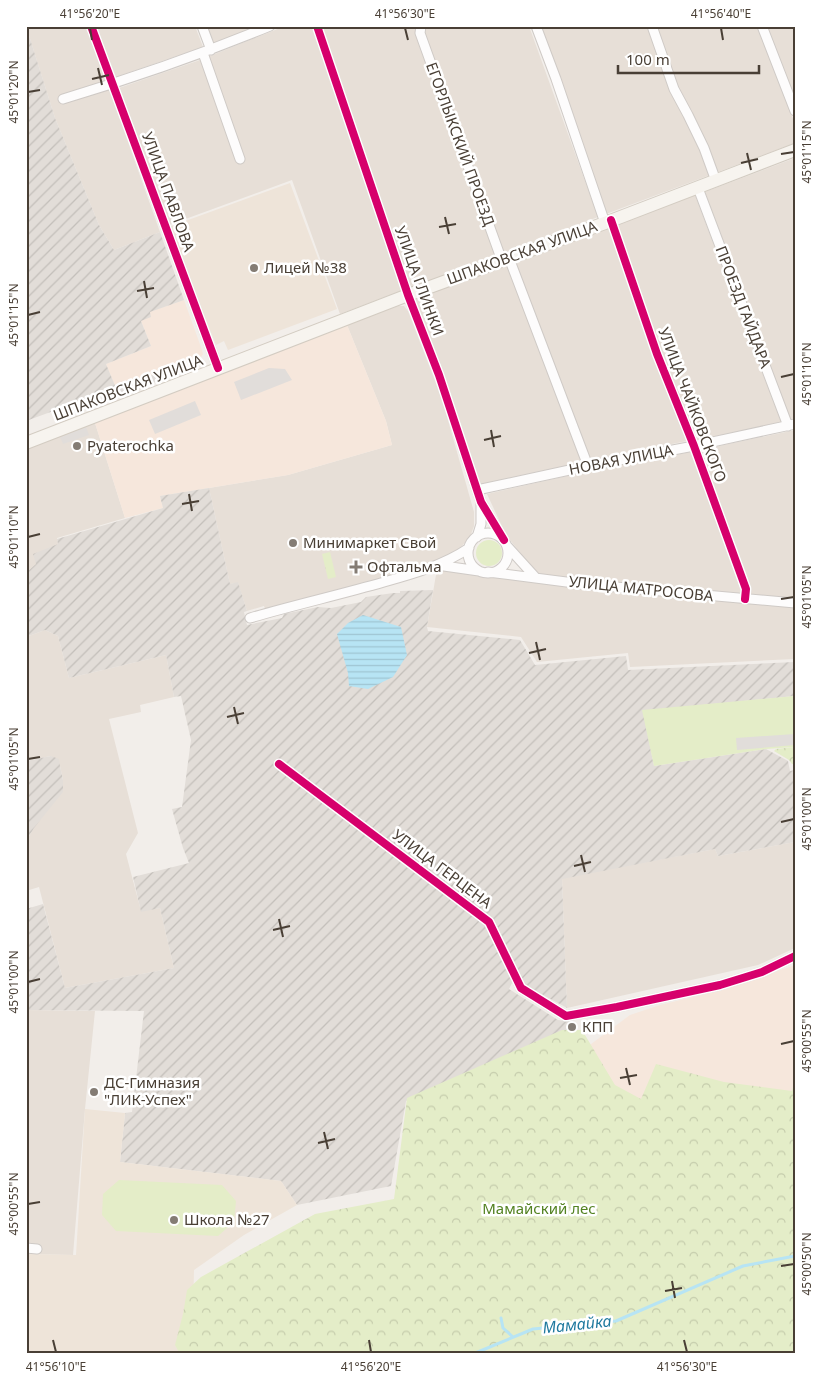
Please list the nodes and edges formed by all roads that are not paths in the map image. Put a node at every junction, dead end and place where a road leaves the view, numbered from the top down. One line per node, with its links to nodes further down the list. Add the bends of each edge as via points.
1 (91, 26): 10 (street, УЛИЦА ПАВЛОВА)
2 (202, 26): 9 (street)
3 (270, 26): 9 (street)
4 (317, 26): 19 (street, УЛИЦА ГЛИНКИ)
5 (421, 26): 18 (street, ЕГОРЛЫКСКИЙ ПРОЕЗД, via 420,33)
6 (536, 26): 17 (street, УЛИЦА ЧАЙКОВСКОГО)
7 (652, 26): 15 (street, via 674,90)
8 (762, 26): 12 (street)
9 (207, 51): 10 (street); 14 (street)
10 (113, 84): 11 (street); 20 (street, УЛИЦА ПАВЛОВА)
11 (63, 99)
12 (795, 111)
13 (795, 150): 15 (main road, ШПАКОВСКАЯ УЛИЦА)
14 (240, 159)
15 (716, 180): 16 (main road, ШПАКОВСКАЯ УЛИЦА)
16 (698, 188): 17 (main road, ШПАКОВСКАЯ УЛИЦА); 21 (street, ПРОЕЗД ГАЙДАРА)
17 (608, 221): 18 (main road, ШПАКОВСКАЯ УЛИЦА); 23 (street, УЛИЦА ЧАЙКОВСКОГО)
18 (505, 260): 19 (main road, ШПАКОВСКАЯ УЛИЦА); 24 (street, ЕГОРЛЫКСКИЙ ПРОЕЗД)
19 (408, 295): 20 (main road, ШПАКОВСКАЯ УЛИЦА); 25 (street, УЛИЦА ГЛИНКИ)
20 (218, 368): 22 (main road, ШПАКОВСКАЯ УЛИЦА)
21 (791, 425): 23 (street, НОВАЯ УЛИЦА)
22 (26, 443)
23 (694, 446): 24 (street, НОВАЯ УЛИЦА); 33 (street, УЛИЦА ЧАЙКОВСКОГО, via 746,589)
24 (588, 466): 25 (street, НОВАЯ УЛИЦА)
25 (477, 490): 26 (street, УЛИЦА ГЛИНКИ)
26 (481, 502): 27 (street, УЛИЦА ГЛИНКИ); 28 (street, УЛИЦА ГЛИНКИ)
27 (477, 537): 28 (street, via 488,533 499,536); 29 (street)
28 (505, 543): 31 (street, via 508,556 504,564 497,570); 32 (street, УЛИЦА ГЛИНКИ)
29 (469, 548): 30 (street, УЛИЦА МАТРОСОВА); 31 (street, via 471,562)
30 (437, 565): 31 (street, УЛИЦА МАТРОСОВА); 35 (street, УЛИЦА МАТРОСОВА)
31 (485, 572): 32 (street, УЛИЦА МАТРОСОВА)
32 (536, 578): 33 (street, УЛИЦА МАТРОСОВА)
33 (745, 599): 34 (street, УЛИЦА МАТРОСОВА)
34 (795, 603)
35 (250, 618)
36 (279, 764): 37 (street, УЛИЦА ГЕРЦЕНА, via 489,922 521,988 566,1016 716,986 762,972)
37 (795, 956)
38 (26, 1248): 39 (street)
39 (37, 1249)

